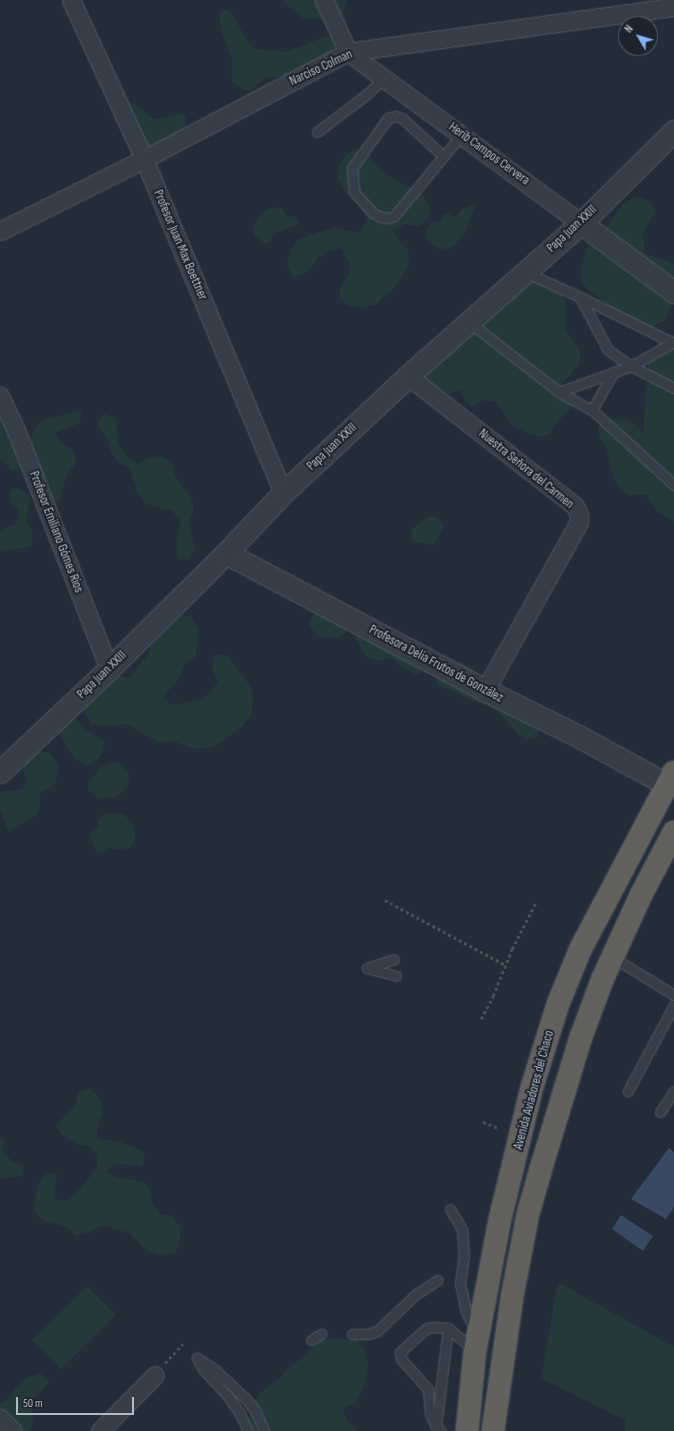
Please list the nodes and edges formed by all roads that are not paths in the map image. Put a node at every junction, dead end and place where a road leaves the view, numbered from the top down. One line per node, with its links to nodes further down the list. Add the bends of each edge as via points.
1 (71, 0): 10 (street, Profesor Juan Max Boettner)
2 (324, 0): 4 (street, Herib Campos Cervera)
3 (674, 7): 4 (street, Narciso Colman)
4 (348, 52): 5 (street, Herib Campos Cervera); 10 (street, Narciso Colman)
5 (384, 78): 7 (lane); 8 (street, Herib Campos Cervera)
6 (674, 131): 11 (street, Papa Juan XXIII)
7 (317, 132)
8 (462, 134): 9 (lane); 11 (street, Herib Campos Cervera)
9 (443, 156): 9 (lane, via 402,118 388,118 352,168 354,192 373,213 381,217 394,216)
10 (144, 159): 12 (street, Narciso Colman); 26 (street, Profesor Juan Max Boettner)
11 (581, 223): 13 (street, Papa Juan XXIII); 14 (street, Herib Campos Cervera)
12 (0, 231)
13 (525, 272): 15 (lane); 16 (street, Papa Juan XXIII)
14 (674, 292)
15 (580, 297): 17 (lane); 18 (lane, via 608,350)
16 (469, 322): 20 (street, Papa Juan XXIII); 22 (lane)
17 (673, 343): 18 (lane)
18 (631, 366): 19 (lane); 21 (lane)
19 (613, 373): 22 (lane); 24 (lane)
20 (408, 376): 26 (street, Papa Juan XXIII); 29 (street, Nuestra Señora del Carmen, via 575,506 579,515 579,522)
21 (674, 388)
22 (559, 392): 24 (lane)
23 (0, 396): 28 (street, Profesor Emiliano Gómes Rios, via 19,437)
24 (592, 410): 25 (lane)
25 (674, 485)
26 (283, 493): 27 (street, Papa Juan XXIII)
27 (226, 553): 28 (street, Papa Juan XXIII); 29 (street, Profesora Delia Frutos de González)
28 (109, 669): 30 (street, Papa Juan XXIII)
29 (484, 690): 31 (street, Profesora Delia Frutos de González, via 580,737 647,774)
30 (0, 772)
31 (671, 780): 36 (highway, Avenida Aviadores del Chaco, via 580,950)
32 (674, 832): 33 (highway, Avenida Aviadores del Chaco)
33 (612, 956): 37 (lane); 42 (highway, Avenida Aviadores del Chaco, via 581,1037)
34 (394, 959): 35 (lane, via 367,968)
35 (396, 976)
36 (570, 977): 42 (highway, via 575,1007 574,1018 553,1084); 49 (highway, Avenida Aviadores del Chaco, via 558,1004 532,1087 500,1219)
37 (674, 995)
38 (674, 1005): 39 (lane)
39 (628, 1091)
40 (674, 1091): 41 (lane)
41 (660, 1112)
42 (555, 1120): 58 (highway, Avenida Aviadores del Chaco, via 530,1207 521,1250 505,1339)
43 (450, 1209): 49 (lane, via 462,1228 464,1255 460,1283 466,1312)
44 (437, 1280): 47 (lane, via 415,1295 377,1331 369,1334)
45 (448, 1328): 49 (lane); 52 (lane); 52 (lane, via 427,1328 400,1352 401,1359 428,1389 430,1413)
46 (321, 1334): 48 (lane)
47 (352, 1334)
48 (311, 1340)
49 (477, 1344): 57 (highway, Avenida Aviadores del Chaco)
50 (154, 1375): 54 (street)
51 (0, 1418): 53 (street)
52 (438, 1429)
53 (13, 1431)
54 (100, 1431)
55 (248, 1431): 56 (lane, via 227,1395 203,1369 197,1358 214,1369 246,1399 256,1412)
56 (264, 1431)
57 (467, 1431)
58 (493, 1431)

